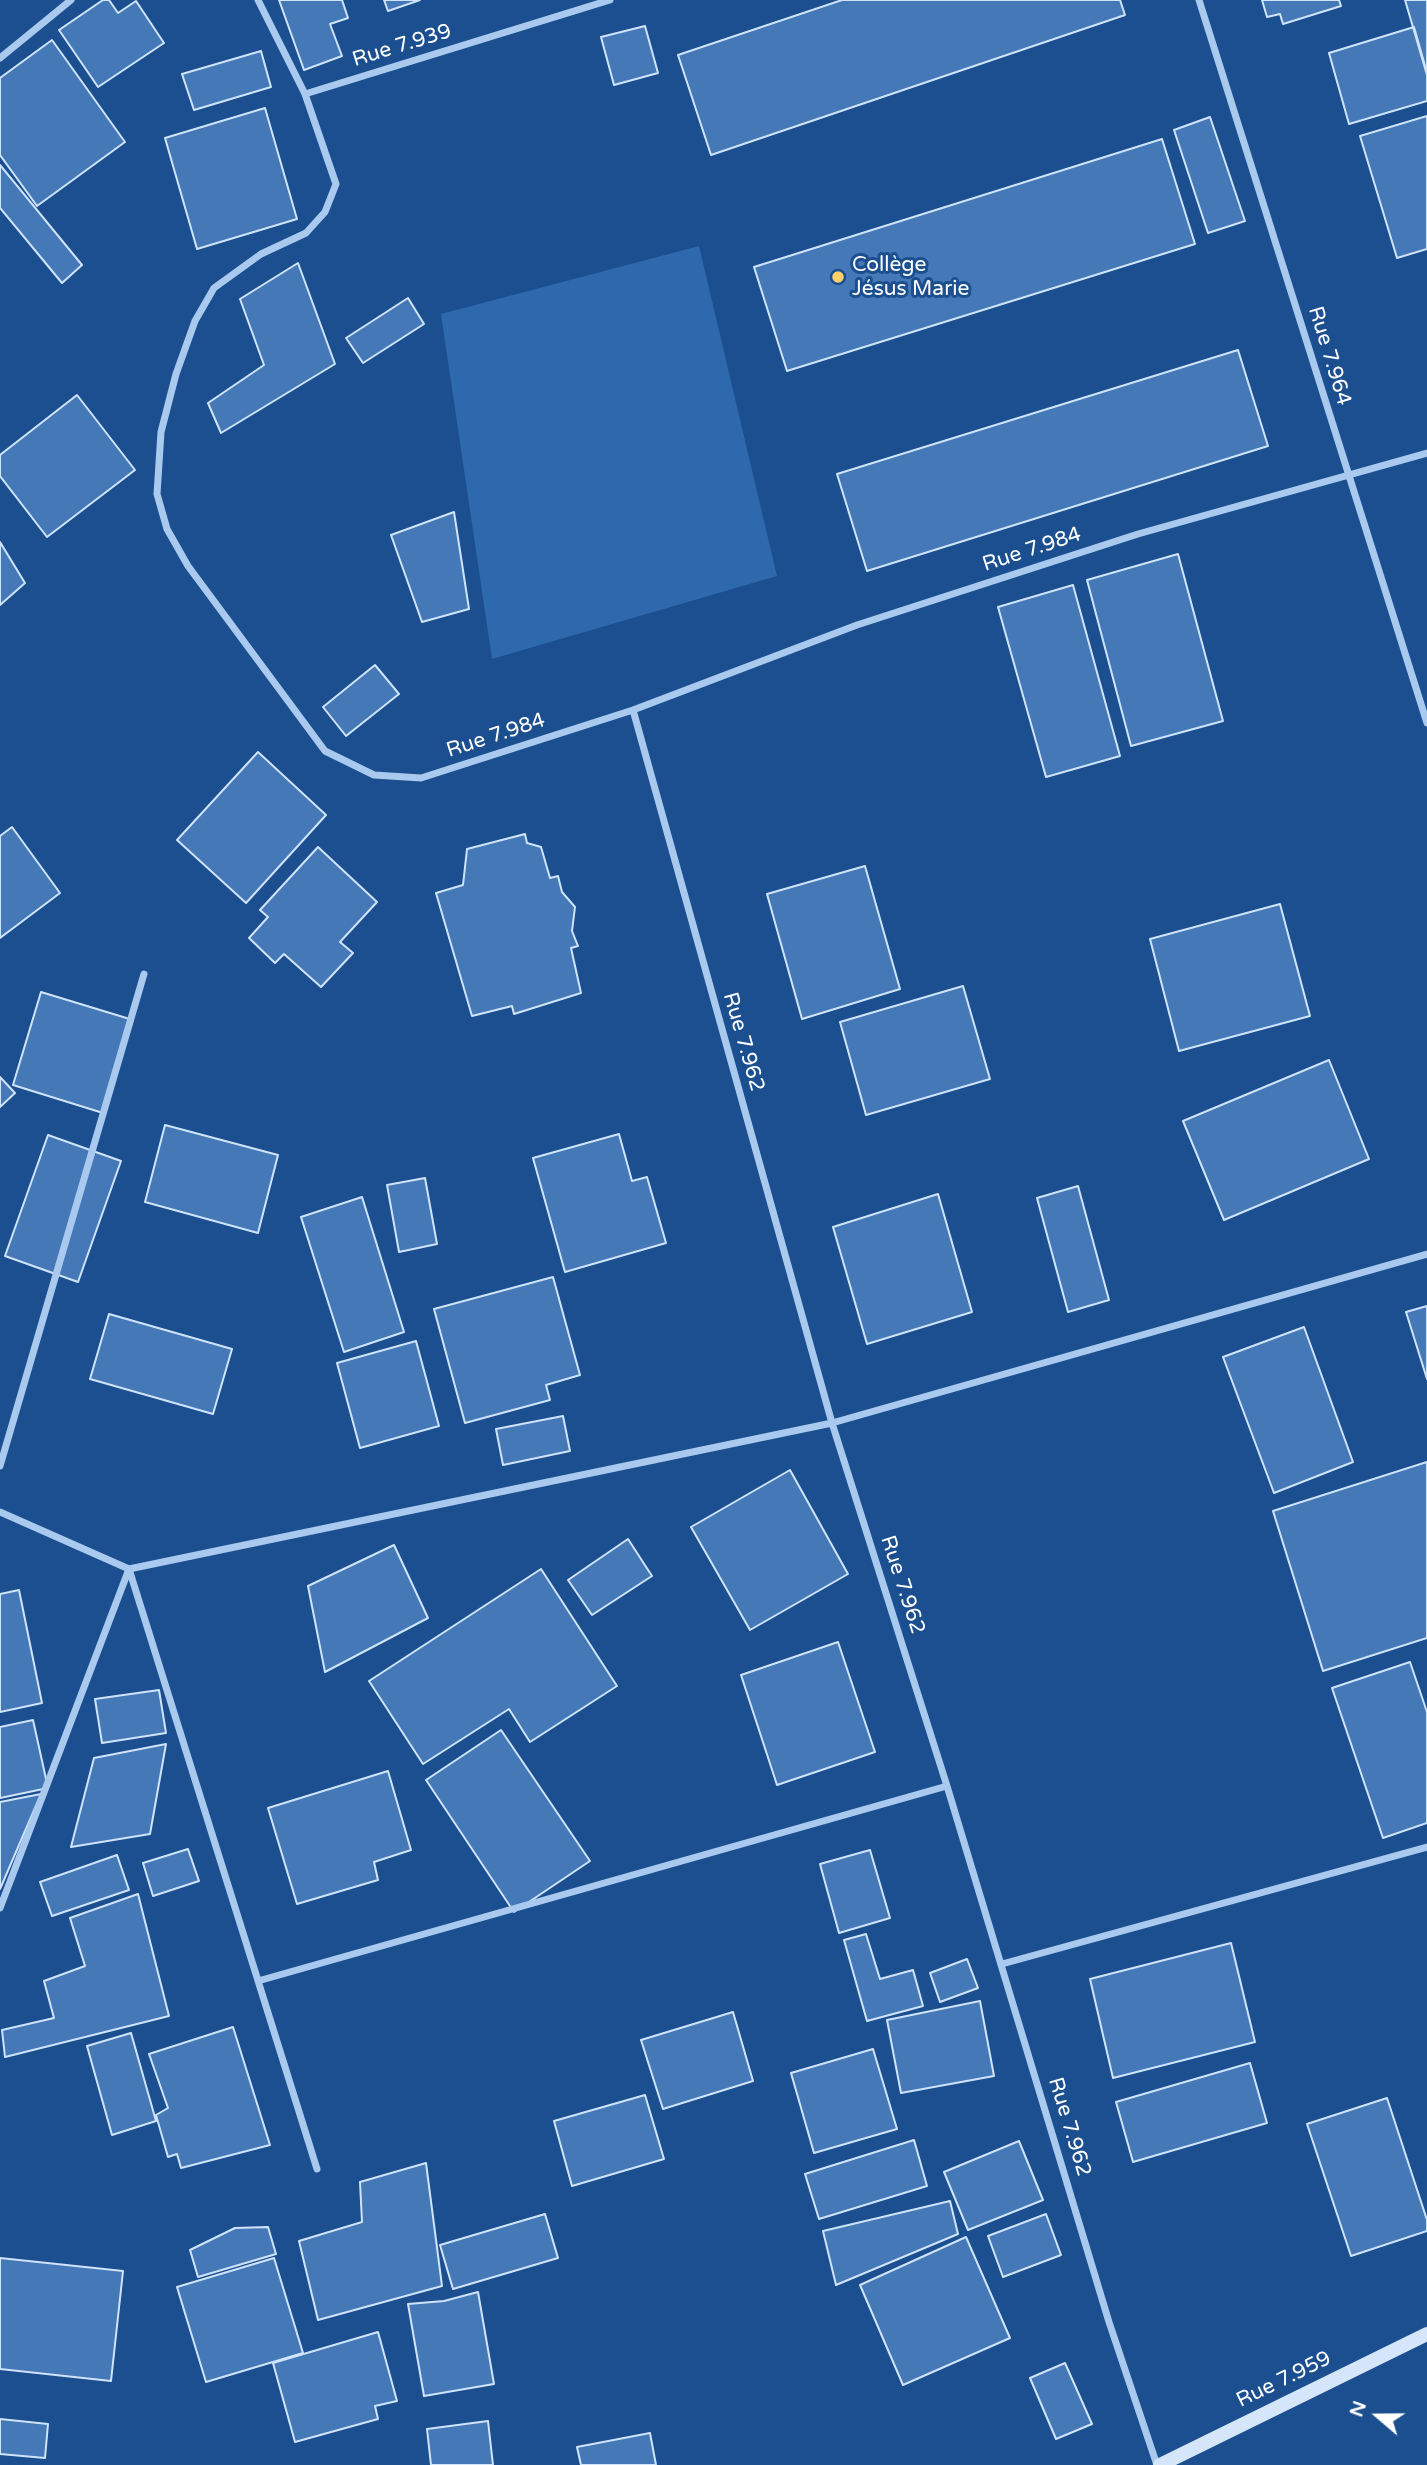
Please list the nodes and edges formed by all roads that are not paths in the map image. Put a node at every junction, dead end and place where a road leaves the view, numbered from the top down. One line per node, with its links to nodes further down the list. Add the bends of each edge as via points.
1 (71, 0): 5 (street)
2 (258, 0): 6 (street)
3 (610, 0): 6 (street, Rue 7.939)
4 (1199, 0): 8 (street, Rue 7.964)
5 (0, 58)
6 (305, 94): 9 (street, Rue 7.984, via 335,184 325,212 306,233 261,254 214,288 195,321 161,432 157,494 167,529 188,566 325,751 374,775 421,778)
7 (1427, 453): 8 (street, Rue 7.984)
8 (1348, 475): 9 (street, Rue 7.984, via 1138,534 882,617); 10 (street, Rue 7.964)
9 (633, 710): 13 (street, Rue 7.962)
10 (1427, 723)
11 (144, 974): 14 (street)
12 (1427, 1254): 13 (street)
13 (832, 1423): 16 (street); 17 (street, Rue 7.962)
14 (0, 1466)
15 (0, 1512): 16 (street)
16 (129, 1569): 19 (street); 21 (street)
17 (947, 1786): 20 (street, Rue 7.962); 21 (street)
18 (1427, 1847): 20 (street)
19 (0, 1908)
20 (1002, 1964): 24 (street, Rue 7.962, via 1109,2322)
21 (258, 1981): 22 (street)
22 (317, 2169)
23 (1427, 2334): 24 (street, Rue 7.959)
24 (1158, 2465)

